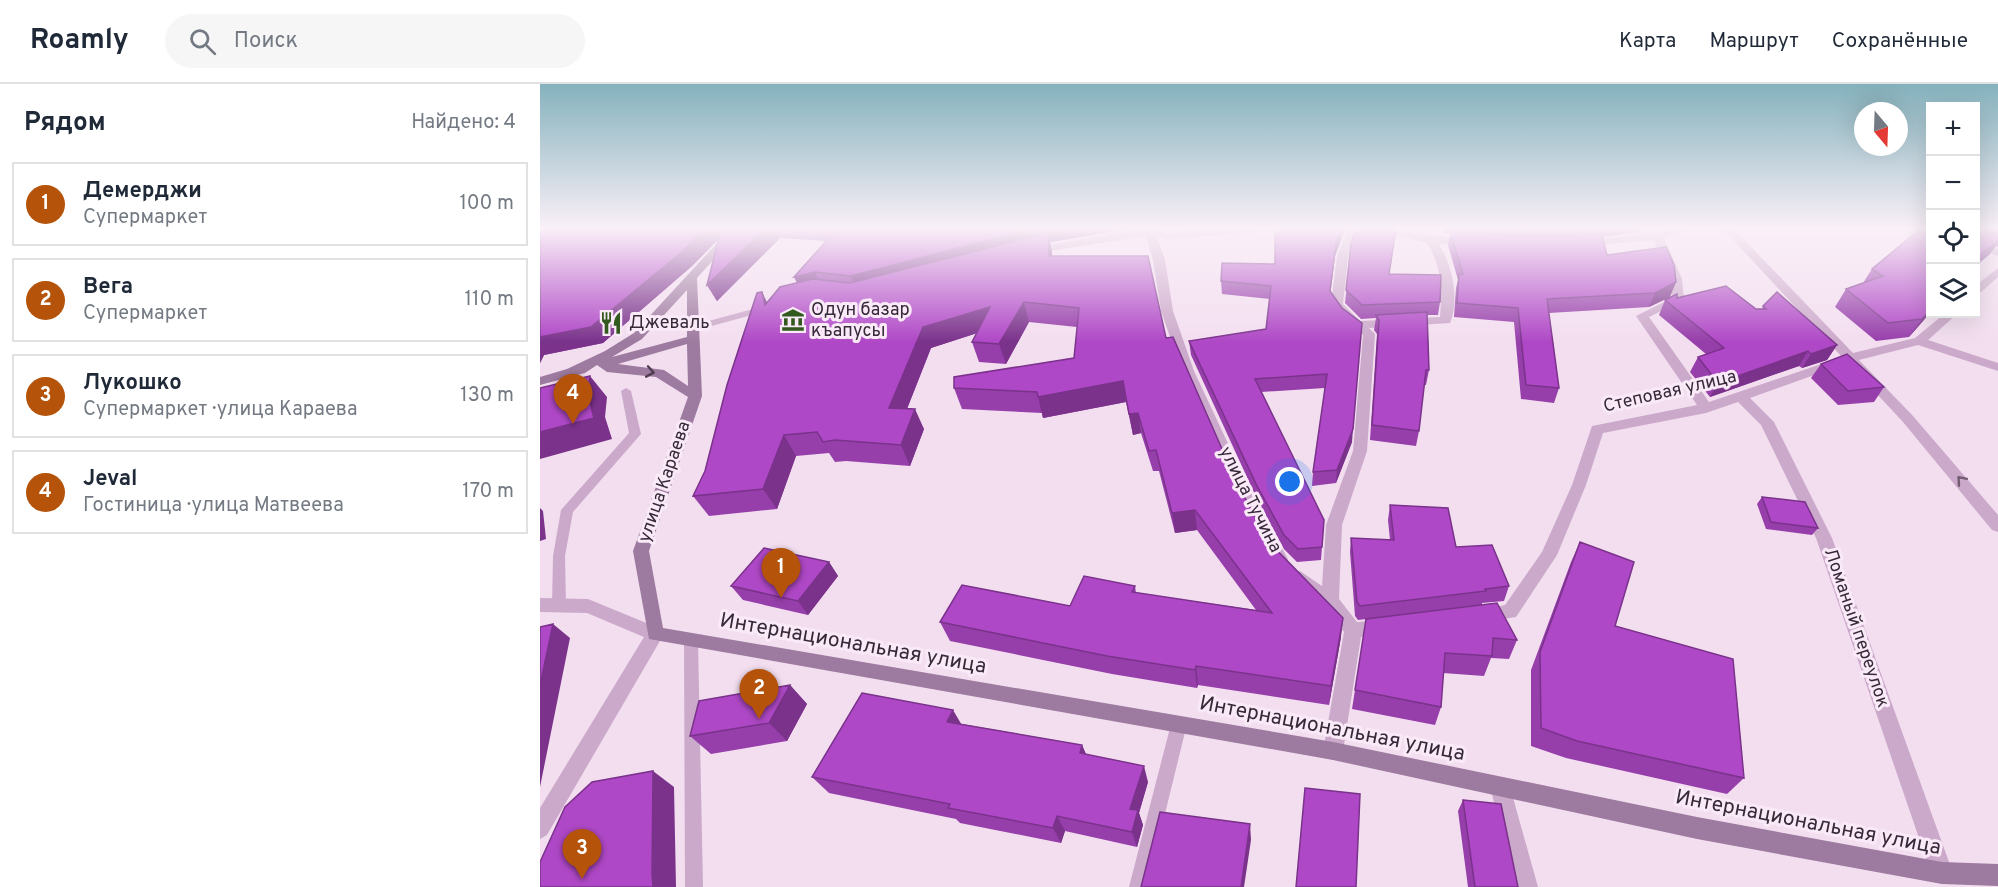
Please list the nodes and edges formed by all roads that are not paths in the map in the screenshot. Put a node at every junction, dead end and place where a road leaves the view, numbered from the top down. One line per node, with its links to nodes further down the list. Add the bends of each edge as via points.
1 (703, 266): 8 (main road)
2 (1160, 266): 24 (street, улица Тучина, via 1167,311 1188,370 1246,500 1276,555)
3 (1340, 266): 12 (street, via 1337,304)
4 (1445, 266): 12 (street, via 1446,320)
5 (1671, 266): 22 (street, via 1678,300 1642,316)
6 (1763, 266): 15 (street)
7 (1998, 271): 9 (street)
8 (692, 279): 13 (main road, улица Караева); 17 (main road, via 638,336)
9 (1980, 287)
10 (779, 304): 13 (lane)
11 (1945, 318): 14 (street, Степовая улица)
12 (1359, 325): 24 (street, via 1369,334 1360,451 1334,525)
13 (693, 334): 17 (main road); 20 (main road, улица Караева)
14 (1919, 341): 15 (street, Степовая улица); 16 (street)
15 (1850, 358): 21 (street, Степовая улица); 23 (street, one-way to 15, via 1908,419)
16 (1998, 367)
17 (572, 372): 18 (main road); 20 (main road, one-way to 20, via 622,368 659,373)
18 (540, 381)
19 (626, 391): 26 (lane, via 635,434 567,510 559,556)
20 (695, 396): 30 (main road, улица Караева, via 641,551)
21 (1741, 397): 22 (street, Степовая улица); 36 (street, Ломаный переулок, via 1767,422 1824,538)
22 (1706, 408): 27 (street, Степовая улица, via 1597,429 1579,485 1549,555 1510,612)
23 (1998, 526)
24 (1330, 601): 29 (street, улица Тучина)
25 (540, 605): 26 (street)
26 (559, 606): 30 (street, via 588,606)
27 (1465, 617)
28 (1398, 625): 29 (street)
29 (1353, 630): 33 (street)
30 (655, 634): 31 (main road, Интернациональная улица); 35 (street)
31 (690, 640): 32 (main road, Интернациональная улица); 38 (lane)
32 (1179, 724): 33 (main road, Интернациональная улица); 39 (lane)
33 (1334, 751): 34 (main road, Интернациональная улица)
34 (1500, 788): 36 (main road, Интернациональная улица); 40 (street)
35 (540, 828)
36 (1941, 873): 37 (main road, Интернациональная улица)
37 (1998, 875)
38 (694, 887)
39 (1138, 887)
40 (1527, 887)

